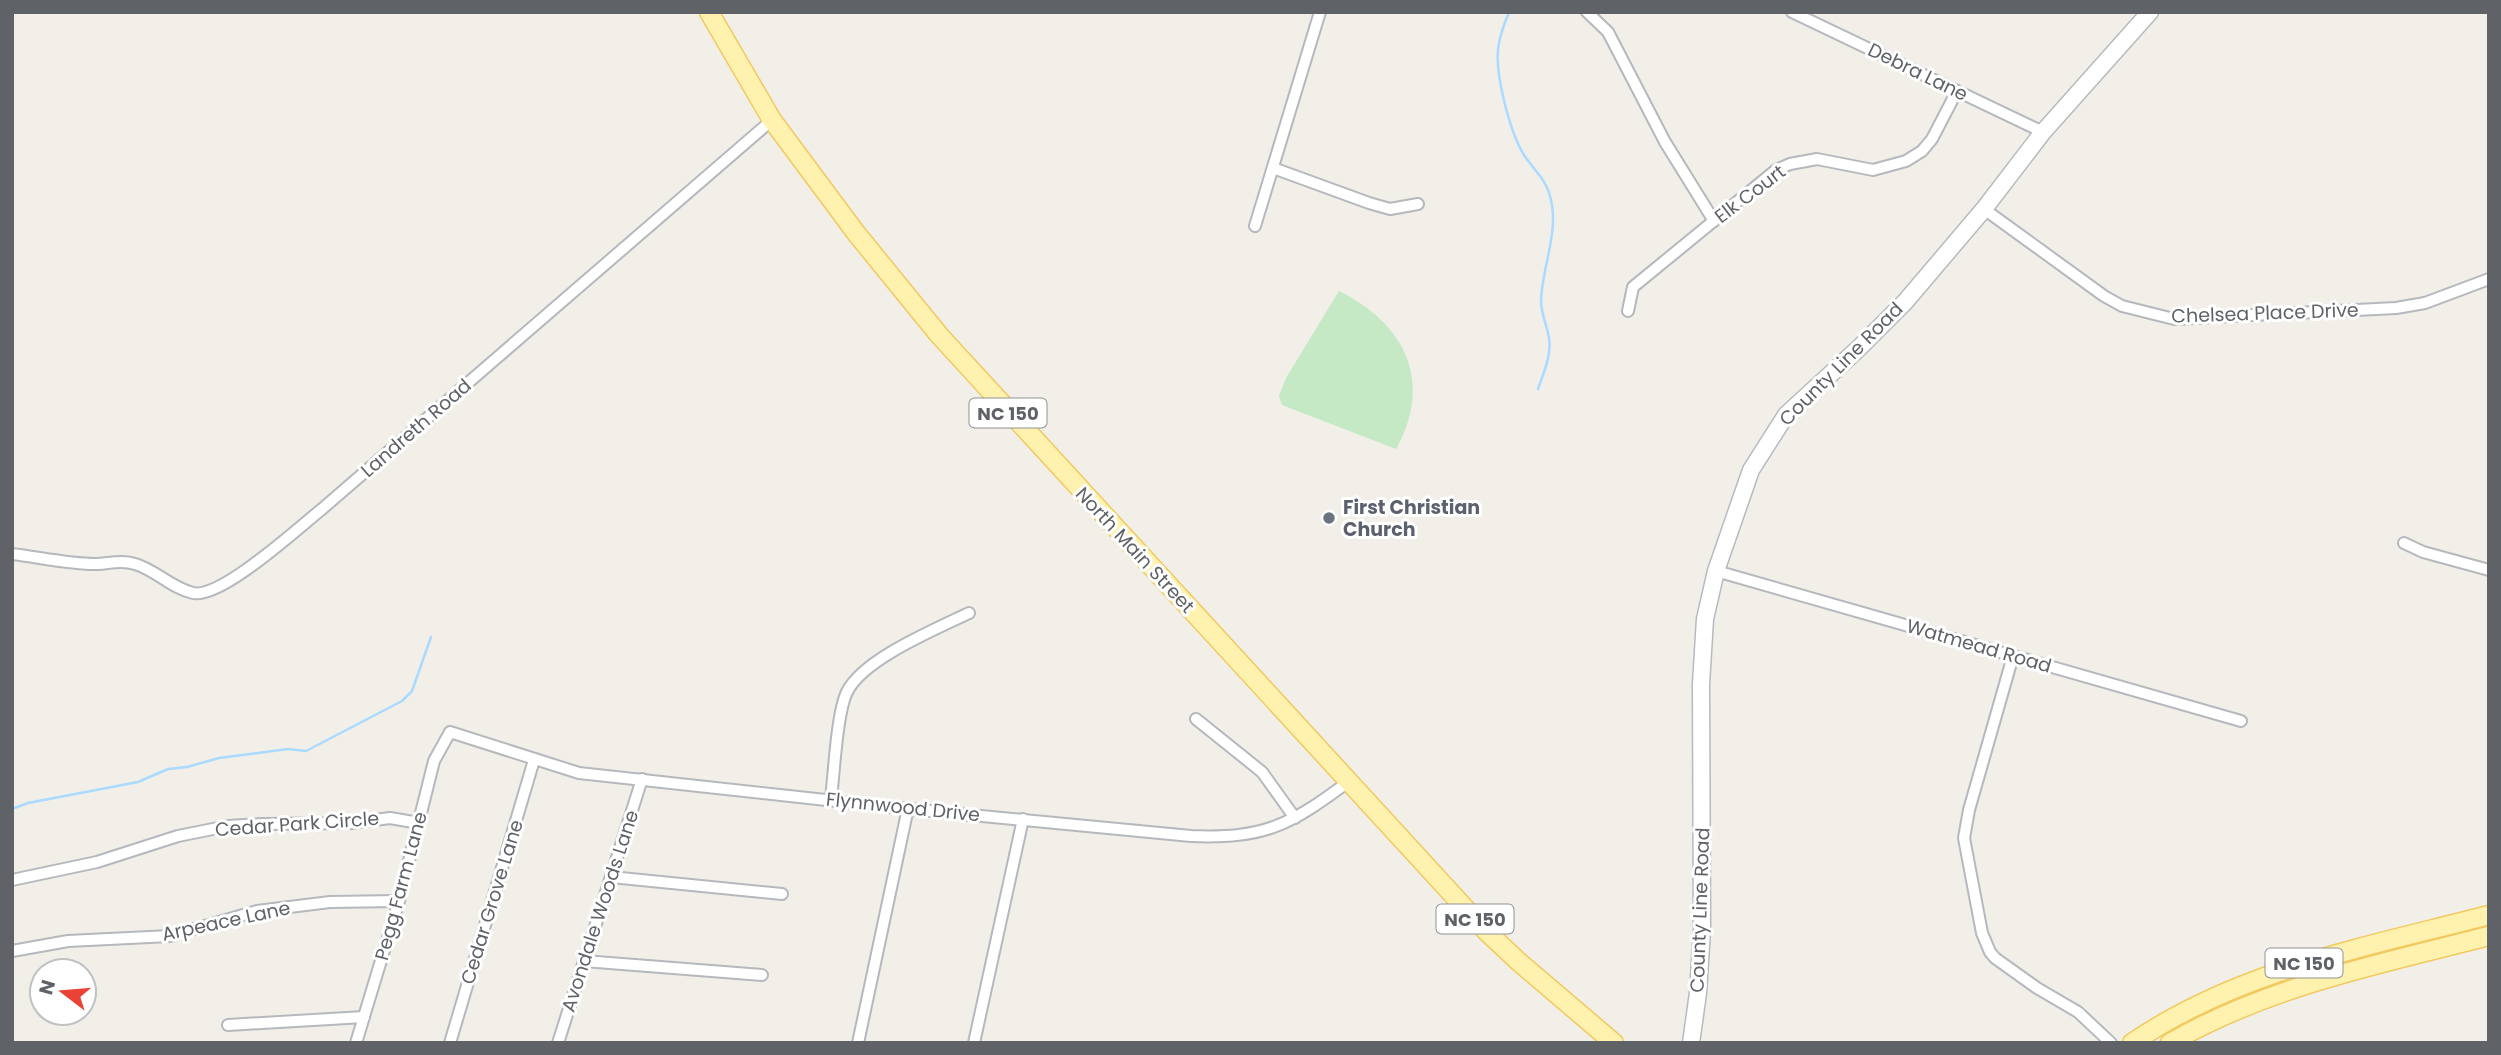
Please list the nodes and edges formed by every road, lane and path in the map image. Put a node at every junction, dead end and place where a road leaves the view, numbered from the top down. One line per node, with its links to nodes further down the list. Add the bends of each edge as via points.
1 (709, 12): 7 (main road, North Main Street / NC 150)
2 (1320, 12): 9 (street)
3 (1587, 12): 12 (street, via 1608,32 1665,142)
4 (1792, 12): 6 (street, Debra Lane)
5 (2150, 12): 8 (street, County Line Road)
6 (1957, 91): 8 (street, Debra Lane); 12 (street, Elk Court, via 1932,139 1906,162 1873,170 1817,159 1790,164 1776,170)
7 (772, 120): 17 (street, Landreth Road, via 322,509 213,591 196,594 123,561 97,564); 27 (main road, North Main Street / NC 150, via 939,335)
8 (2043, 132): 11 (street, County Line Road)
9 (1273, 168): 10 (street, via 1369,204 1390,209); 13 (street)
10 (1418, 204)
11 (1984, 209): 14 (street, Chelsea Place Drive, via 2104,296 2122,306 2174,319 2396,308 2425,303); 19 (street, County Line Road, via 1905,302 1786,415 1751,470)
12 (1714, 221): 15 (street, Elk Court, via 1633,288)
13 (1255, 226)
14 (2489, 279)
15 (1628, 311)
16 (2404, 543): 18 (street)
17 (12, 554)
18 (2489, 570)
19 (1716, 571): 21 (street, Watmead Road); 51 (street, County Line Road, via 1703,651 1702,937)
20 (969, 613): 28 (street, via 890,653 853,681 842,704)
21 (2013, 656): 23 (street, Watmead Road); 52 (street, via 1964,838 1978,919 1984,942 1995,958 2078,1012)
22 (1196, 719): 30 (street, via 1262,772)
23 (2241, 721)
24 (450, 732): 25 (street, Flynnwood Drive); 32 (street, Pegg Farm Lane, via 434,761)
25 (534, 760): 26 (street, Flynnwood Drive, via 579,773); 46 (street, Cedar Grove Lane)
26 (642, 779): 28 (street, Flynnwood Drive); 33 (street, Avondale Woods Lane)
27 (1348, 782): 30 (street, Flynnwood Drive); 50 (main road, North Main Street / NC 150, via 1486,931)
28 (831, 799): 29 (street, Flynnwood Drive)
29 (908, 808): 31 (street, Flynnwood Drive); 48 (street)
30 (1295, 818): 31 (street, Flynnwood Drive, via 1253,834 1216,837)
31 (1023, 819): 49 (street)
32 (419, 823): 34 (street, Cedar Park Circle, via 390,818 228,826); 36 (street, Pegg Farm Lane)
33 (611, 877): 35 (street); 40 (street, Avondale Woods Lane)
34 (12, 880)
35 (782, 894)
36 (399, 901): 39 (street, Arpeace Lane, via 330,902 257,911 170,936 68,941); 43 (street, Pegg Farm Lane)
37 (2489, 916): 41 (main road, via 2395,950); 53 (main road, NC 150, via 2272,973 2192,1007)
38 (2489, 936): 41 (main road, NC 150)
39 (12, 951)
40 (584, 961): 42 (street); 47 (street, Avondale Woods Lane)
41 (2389, 962): 54 (main road, NC 150, via 2258,1000)
42 (762, 975)
43 (364, 1017): 44 (street); 45 (street, Pegg Farm Lane)
44 (228, 1025)
45 (356, 1043)
46 (450, 1043)
47 (558, 1043)
48 (858, 1043)
49 (974, 1043)
50 (1614, 1043)
51 (1691, 1043)
52 (2111, 1043)
53 (2132, 1043)
54 (2170, 1043)

